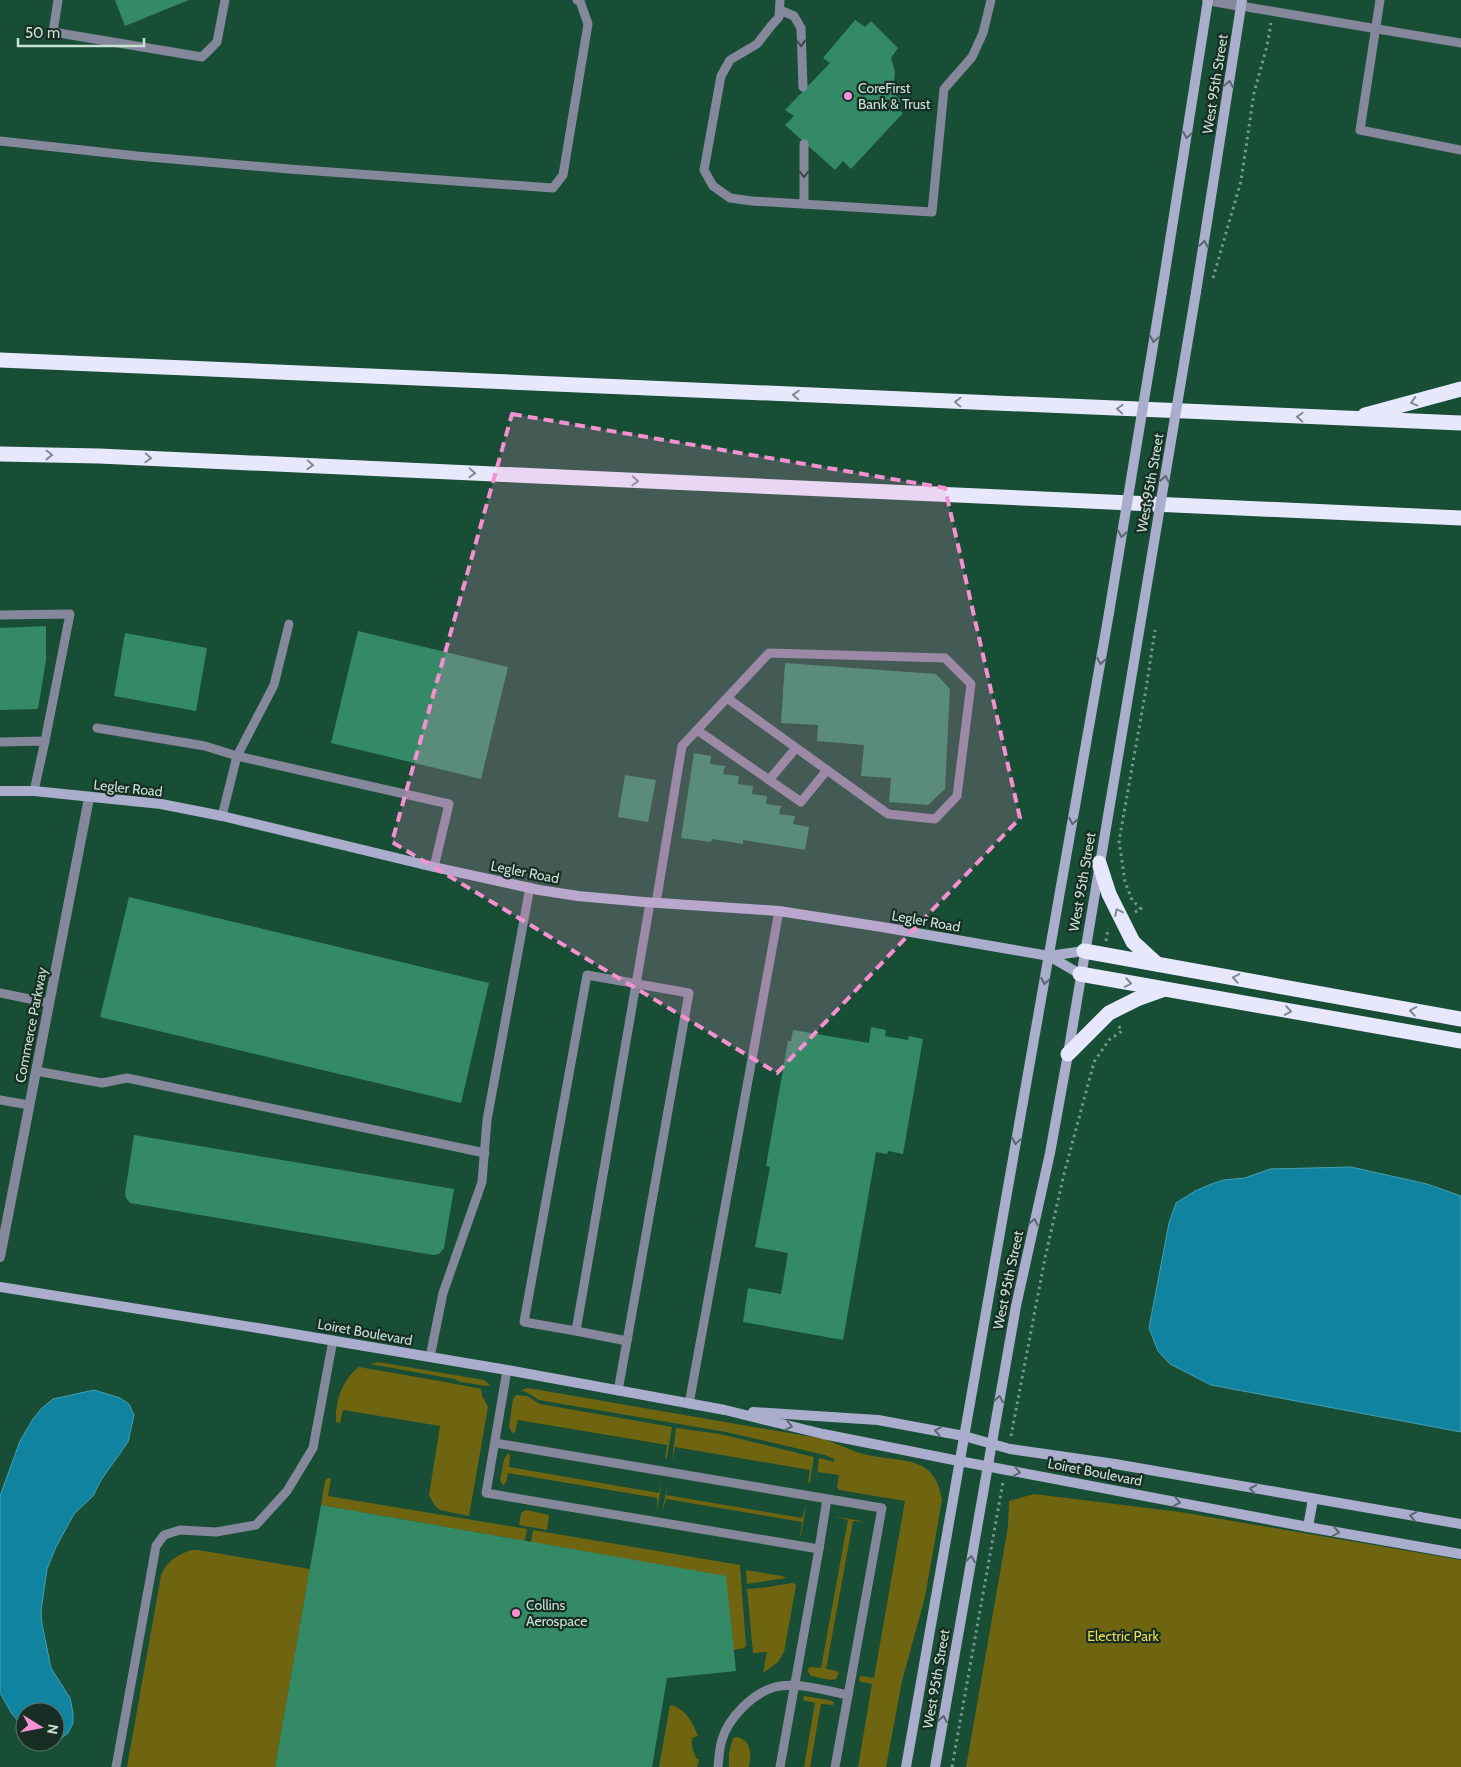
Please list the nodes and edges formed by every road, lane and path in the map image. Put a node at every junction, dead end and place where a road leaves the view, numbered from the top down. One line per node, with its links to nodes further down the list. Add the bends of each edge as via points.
1 (58, 0): 2 (lane, via 53,32 202,57 217,42)
2 (225, 0)
3 (578, 0): 13 (lane, via 588,24 563,175 552,188 289,169)
4 (991, 0): 16 (lane, via 984,33 972,57 944,89 932,212)
5 (1208, 0): 7 (street); 47 (main road, West 95th Street, one-way to 47, bridge, via 1109,613)
6 (1380, 0): 10 (lane)
7 (1242, 3): 10 (lane); 41 (main road, West 95th Street, one-way to 7, bridge)
8 (780, 5): 12 (lane, one-way to 12, via 794,16 801,28); 16 (lane, via 779,16 757,44 730,60 721,76 704,170 713,186 730,198)
9 (1270, 28): 17 (path, via 1254,93 1241,181)
10 (1375, 28): 11 (lane); 15 (lane, via 1360,130)
11 (1461, 43)
12 (803, 87)
13 (0, 141)
14 (804, 144): 16 (lane, one-way to 16)
15 (1461, 150)
16 (804, 204)
17 (1212, 283)
18 (0, 360): 20 (highway, one-way to 18)
19 (1461, 389): 20 (highway, one-way to 20)
20 (1349, 420): 21 (highway)
21 (1461, 423)
22 (0, 454): 23 (highway, one-way to 23, via 109,456)
23 (1434, 518): 24 (highway); 25 (highway)
24 (1461, 518)
25 (1461, 525)
26 (0, 615): 31 (lane, via 70,614)
27 (289, 624): 34 (lane, via 274,685)
28 (727, 698): 30 (lane); 33 (lane); 35 (lane, via 769,653 945,658 971,684 957,796 935,819 888,814)
29 (97, 728): 34 (lane, via 204,746)
30 (697, 730): 36 (lane); 44 (lane, via 682,746)
31 (45, 741): 32 (lane); 38 (lane)
32 (0, 742)
33 (796, 748): 35 (lane); 36 (lane)
34 (238, 756): 40 (lane); 42 (lane, via 449,804)
35 (827, 770): 36 (lane, via 801,802)
36 (769, 780)
37 (0, 791): 38 (main road, Legler Road)
38 (34, 791): 39 (main road, Legler Road)
39 (89, 798): 40 (main road, Legler Road, via 138,801); 53 (street, Commerce Parkway)
40 (222, 816): 42 (main road, Legler Road)
41 (1099, 863): 46 (main road, West 95th Street); 48 (highway, one-way to 41, via 1133,942)
42 (434, 867): 43 (main road, Legler Road)
43 (530, 887): 44 (main road, Legler Road, via 578,896); 60 (lane, via 487,1120)
44 (653, 903): 45 (main road, Legler Road); 50 (lane)
45 (779, 912): 47 (main road, Legler Road); 69 (lane)
46 (1084, 951): 47 (main road); 48 (highway); 49 (main road, West 95th Street)
47 (1049, 956): 49 (main road); 71 (main road, West 95th Street, one-way to 71)
48 (1157, 964): 54 (highway, one-way to 48)
49 (1080, 974): 51 (highway, one-way to 51); 56 (main road, West 95th Street)
50 (636, 984): 63 (lane); 63 (lane, via 587,975 524,1322); 65 (lane, via 689,993)
51 (1165, 989): 55 (highway, one-way to 55); 56 (highway, via 1109,1013)
52 (0, 993): 53 (lane)
53 (49, 1003): 57 (street, Commerce Parkway)
54 (1461, 1019)
55 (1461, 1041)
56 (1068, 1054): 73 (main road, West 95th Street, one-way to 56, via 1016,1306)
57 (36, 1071): 59 (street, Commerce Parkway); 60 (lane, via 102,1083 127,1078)
58 (0, 1100): 59 (lane)
59 (29, 1106): 61 (street, Commerce Parkway)
60 (485, 1153): 66 (lane, via 482,1182 443,1293)
61 (0, 1257)
62 (0, 1288): 64 (main road, Loiret Boulevard)
63 (576, 1331): 65 (lane)
64 (333, 1340): 66 (main road, Loiret Boulevard); 85 (lane, via 313,1448 288,1491 256,1526 216,1532 180,1530 164,1535 156,1546)
65 (627, 1341): 68 (lane)
66 (430, 1357): 67 (main road, Loiret Boulevard)
67 (507, 1370): 68 (main road, Loiret Boulevard); 72 (lane)
68 (618, 1391): 69 (main road, Loiret Boulevard)
69 (688, 1404): 70 (main road, Loiret Boulevard)
70 (725, 1410): 71 (main road, Loiret Boulevard, one-way to 70, via 878,1420); 74 (main road, Loiret Boulevard, one-way to 74, via 840,1438)
71 (964, 1436): 73 (main road, Loiret Boulevard); 74 (main road, West 95th Street)
72 (495, 1443): 77 (lane); 81 (lane, via 486,1493)
73 (992, 1443): 75 (main road, West 95th Street); 78 (main road, Loiret Boulevard, one-way to 73, via 1010,1449)
74 (959, 1461): 75 (main road, Loiret Boulevard); 89 (main road, West 95th Street)
75 (988, 1466): 76 (main road, Loiret Boulevard); 90 (main road, West 95th Street, one-way to 75)
76 (1006, 1470): 80 (main road, Loiret Boulevard, one-way to 80); 91 (path)
77 (827, 1499): 81 (lane); 84 (lane, via 882,1508)
78 (1313, 1499): 79 (main road, Loiret Boulevard, one-way to 78); 80 (main road)
79 (1461, 1524)
80 (1308, 1527): 82 (main road, Loiret Boulevard, one-way to 82)
81 (819, 1549): 83 (lane)
82 (1461, 1554)
83 (794, 1685): 84 (lane); 86 (lane, via 775,1687 750,1700 738,1712 722,1740); 87 (lane)
84 (848, 1694): 88 (lane)
85 (116, 1767)
86 (718, 1767)
87 (780, 1767)
88 (835, 1767)
89 (906, 1767)
90 (935, 1767)
91 (952, 1767)

